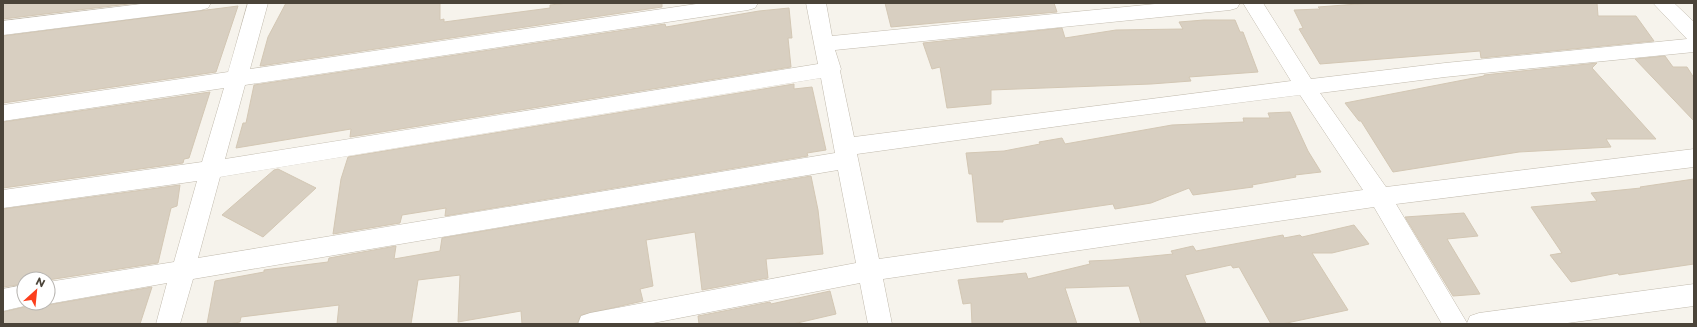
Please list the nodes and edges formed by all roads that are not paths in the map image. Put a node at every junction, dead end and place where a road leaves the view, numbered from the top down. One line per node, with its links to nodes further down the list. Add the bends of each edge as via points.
1 (201, 3): 8 (street)
2 (258, 3): 13 (street)
3 (748, 3): 13 (street)
4 (816, 3): 10 (street)
5 (1230, 3): 10 (street)
6 (1253, 3): 14 (street)
7 (1663, 3): 9 (street)
8 (3, 28)
9 (1694, 34)
10 (826, 44): 12 (street)
11 (1694, 45): 14 (street, via 1445,70)
12 (831, 69): 16 (street); 18 (street)
13 (237, 79): 15 (street); 18 (street)
14 (1306, 88): 16 (street, via 1096,113); 19 (street)
15 (3, 112)
16 (846, 153): 21 (street); 22 (street)
17 (1694, 158): 19 (street)
18 (211, 170): 20 (street); 21 (street)
19 (1380, 197): 22 (street); 30 (street)
20 (3, 199)
21 (184, 269): 23 (street); 27 (street)
22 (870, 271): 28 (street); 29 (street)
23 (56, 291)
24 (1694, 295): 31 (street)
25 (16, 298): 26 (street)
26 (3, 300)
27 (168, 324)
28 (590, 324)
29 (880, 324)
30 (1455, 324)
31 (1479, 324)

